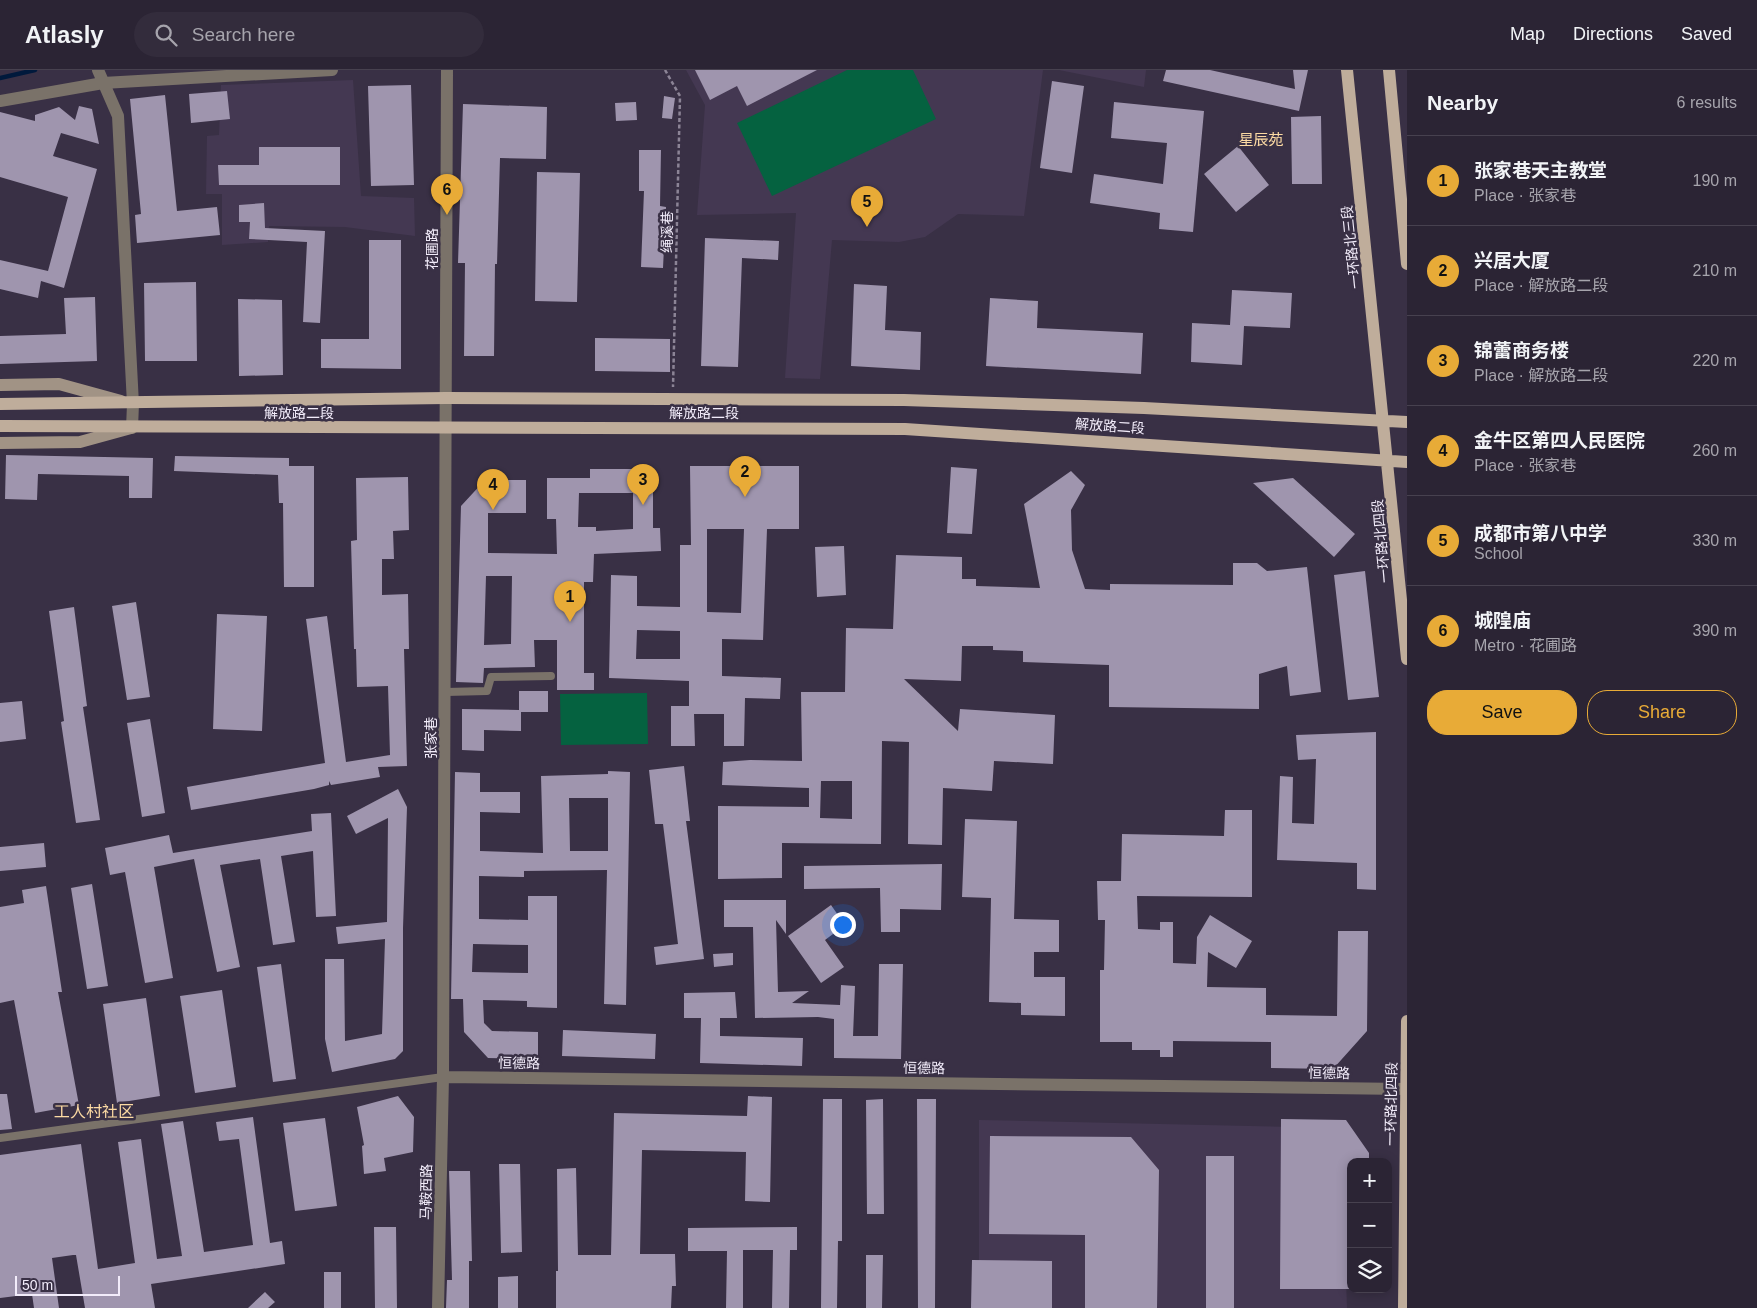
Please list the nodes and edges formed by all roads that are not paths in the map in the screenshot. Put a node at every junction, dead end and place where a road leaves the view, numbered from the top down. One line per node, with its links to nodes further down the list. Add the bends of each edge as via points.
1 (332, 70): 5 (street)
2 (447, 70): 10 (street, 花圃路)
3 (1347, 70): 13 (main road, 一环路北三段)
4 (1389, 70): 7 (main road)
5 (100, 75): 6 (street); 12 (street, via 118,116)
6 (0, 101)
7 (1404, 173): 8 (main road)
8 (1407, 264)
9 (0, 385): 12 (street, via 59,384)
10 (446, 398): 12 (main road, 解放路二段); 13 (main road, 解放路二段, via 904,400); 17 (street, 张家巷)
11 (0, 404): 12 (main road, 解放路二段)
12 (133, 404): 16 (street)
13 (1385, 421): 14 (main road, 解放路二段); 19 (main road, 一环路北四段)
14 (1407, 422)
15 (0, 426): 16 (main road, 解放路二段)
16 (132, 428): 17 (main road, 解放路二段); 18 (street, via 80,442)
17 (448, 428): 19 (main road, 解放路二段, via 905,429); 23 (street, 张家巷)
18 (0, 443)
19 (1388, 462): 20 (main road, 解放路二段); 21 (main road, 一环路北四段)
20 (1407, 462)
21 (1407, 659)
22 (551, 676): 23 (lane, via 491,677 487,691)
23 (446, 692): 25 (street, 张家巷)
24 (1407, 1021): 26 (main road, 一环路北四段)
25 (443, 1077): 26 (street, 恒德路); 27 (lane); 28 (street, 马鞍西路)
26 (1405, 1089): 29 (main road, 一环路北四段)
27 (0, 1138)
28 (438, 1308)
29 (1404, 1308)

